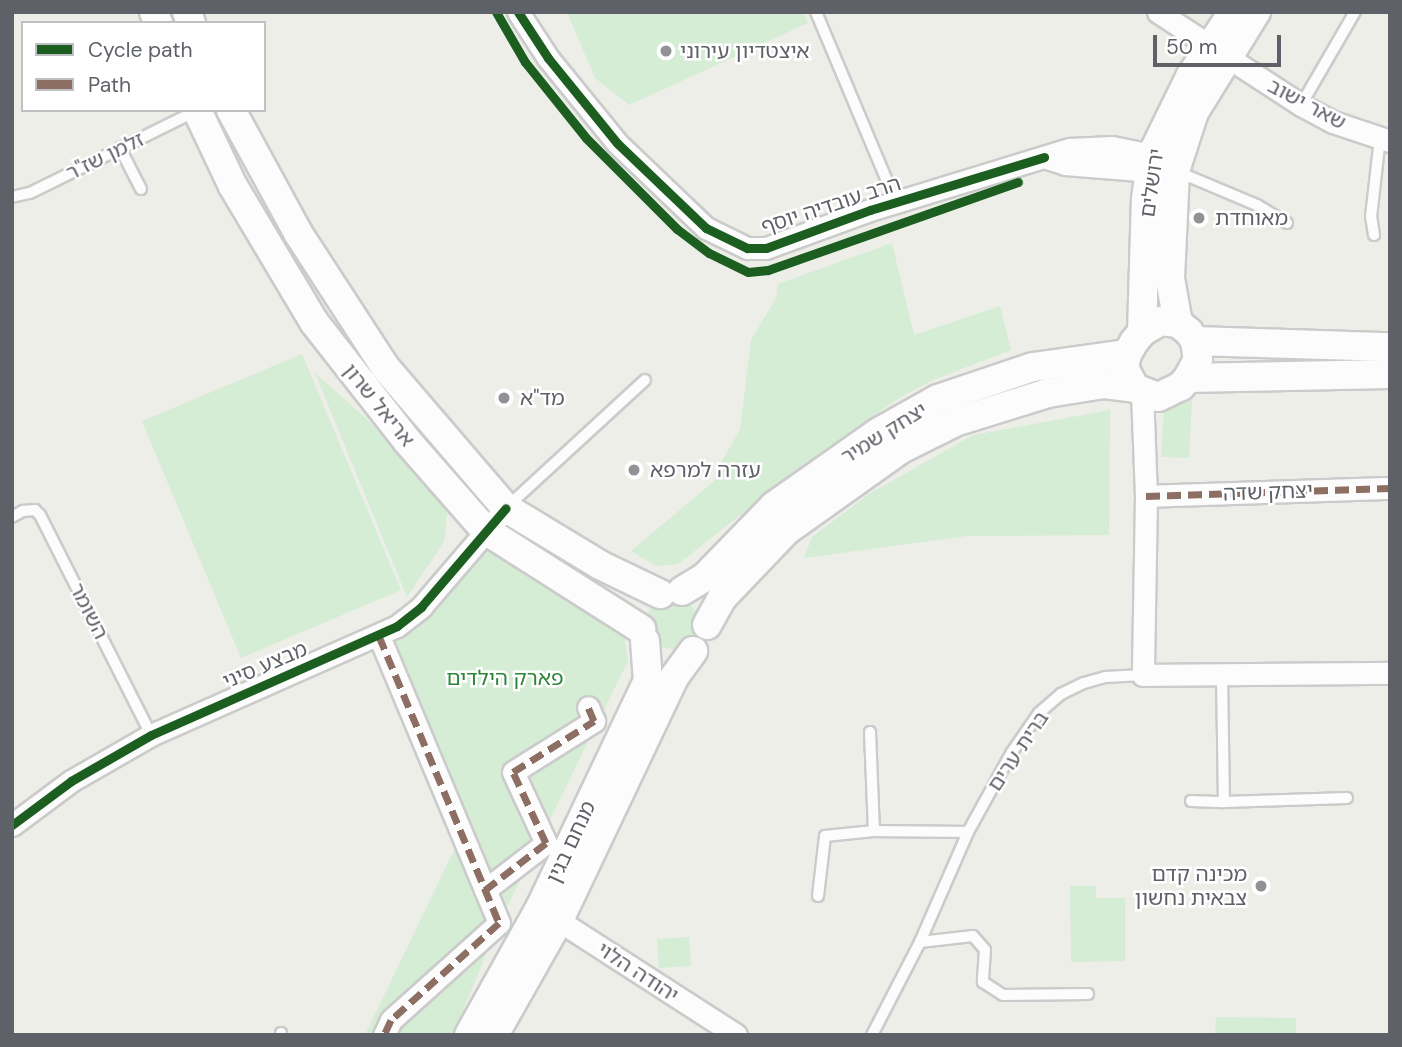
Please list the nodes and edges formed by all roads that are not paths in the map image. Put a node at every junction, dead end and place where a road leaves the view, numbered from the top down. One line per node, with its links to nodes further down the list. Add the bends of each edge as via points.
1 (519, 12): 17 (street, הרב עובדיה יוסף, via 548,58 617,143 692,216 733,243 766,248)
2 (816, 12): 17 (lane)
3 (1158, 12): 7 (street, שאר ישוב)
4 (1233, 12): 7 (main road, ירושלים)
5 (1256, 12): 7 (main road, ירושלים)
6 (1355, 12): 8 (lane)
7 (1219, 51): 8 (street, שאר ישוב); 14 (main road, ירושלים, via 1168,117)
8 (1301, 105): 12 (street, שאר ישוב)
9 (193, 112): 13 (lane, זלמן שז"ר)
10 (198, 112): 31 (main road, אריאל שרון, via 233,186 314,322 372,399)
11 (232, 112): 29 (main road, אריאל שרון, via 298,233 385,367)
12 (1385, 139): 19 (lane, via 1371,217)
13 (120, 148): 15 (lane); 16 (lane, זלמן שז"ר, via 30,193)
14 (1159, 166): 17 (street, הרב עובדיה יוסף, via 1112,147 1070,149); 18 (lane, via 1256,205); 20 (main road, ירושלים, via 1170,278); 21 (main road, ירושלים)
15 (141, 189)
16 (12, 197)
17 (896, 202)
18 (1287, 223)
19 (1374, 235)
20 (1187, 332): 21 (main road, via 1161,321); 22 (main road); 24 (main road, via 1198,359)
21 (1135, 343): 26 (main road, via 1125,375); 32 (main road, יצחק שמיר, via 1033,367 938,399 879,432 774,506 705,577)
22 (1390, 347)
23 (1390, 374): 24 (main road)
24 (1188, 378): 26 (main road, via 1174,391)
25 (645, 380): 29 (lane)
26 (1145, 392): 28 (street); 33 (main road, יצחק שמיר, via 1104,384 1048,393 955,422 901,449 787,530 722,598)
27 (1390, 488): 28 (street, יצחק שדה)
28 (1146, 496): 38 (street)
29 (506, 508): 31 (street, מבצע סיני); 32 (main road, אריאל שרון, via 600,565)
30 (12, 517): 42 (lane, השומר, via 34,510 40,515)
31 (485, 530): 34 (main road, אריאל שרון); 35 (street, מבצע סיני, via 421,607)
32 (671, 593): 33 (main road, via 701,605); 34 (main road, via 645,608)
33 (707, 625): 36 (main road, via 704,638)
34 (643, 635): 36 (main road, via 652,649 668,657); 51 (main road, מנחם בגין, via 648,681)
35 (379, 636): 42 (street, מבצע סיני); 49 (street)
36 (692, 651): 51 (main road, מנחם בגין)
37 (1390, 673): 39 (street, ברית ערים)
38 (1143, 675): 39 (street, ברית ערים); 48 (lane, ברית ערים, via 1105,677 1061,694 1039,713)
39 (1222, 676): 45 (lane)
40 (588, 707): 49 (street, via 594,721 513,772 546,843)
41 (870, 732): 47 (lane)
42 (151, 735): 46 (street, מבצע סיני, via 71,780)
43 (1348, 798): 45 (lane)
44 (1191, 801): 45 (lane)
45 (1224, 802)
46 (12, 824)
47 (874, 831): 48 (lane); 50 (lane, via 825,836)
48 (968, 832): 52 (lane, ברית ערים)
49 (485, 890): 54 (street, via 499,923 391,1020)
50 (818, 896)
51 (549, 914): 55 (main road, מנחם בגין); 56 (main road, מנחם בגין); 57 (street, יהודה הלוי)
52 (920, 942): 53 (lane, via 973,936 985,950 983,982 1003,995); 58 (lane, ברית ערים)
53 (1088, 994)
54 (384, 1035)
55 (469, 1035)
56 (494, 1035)
57 (736, 1035)
58 (873, 1035)

